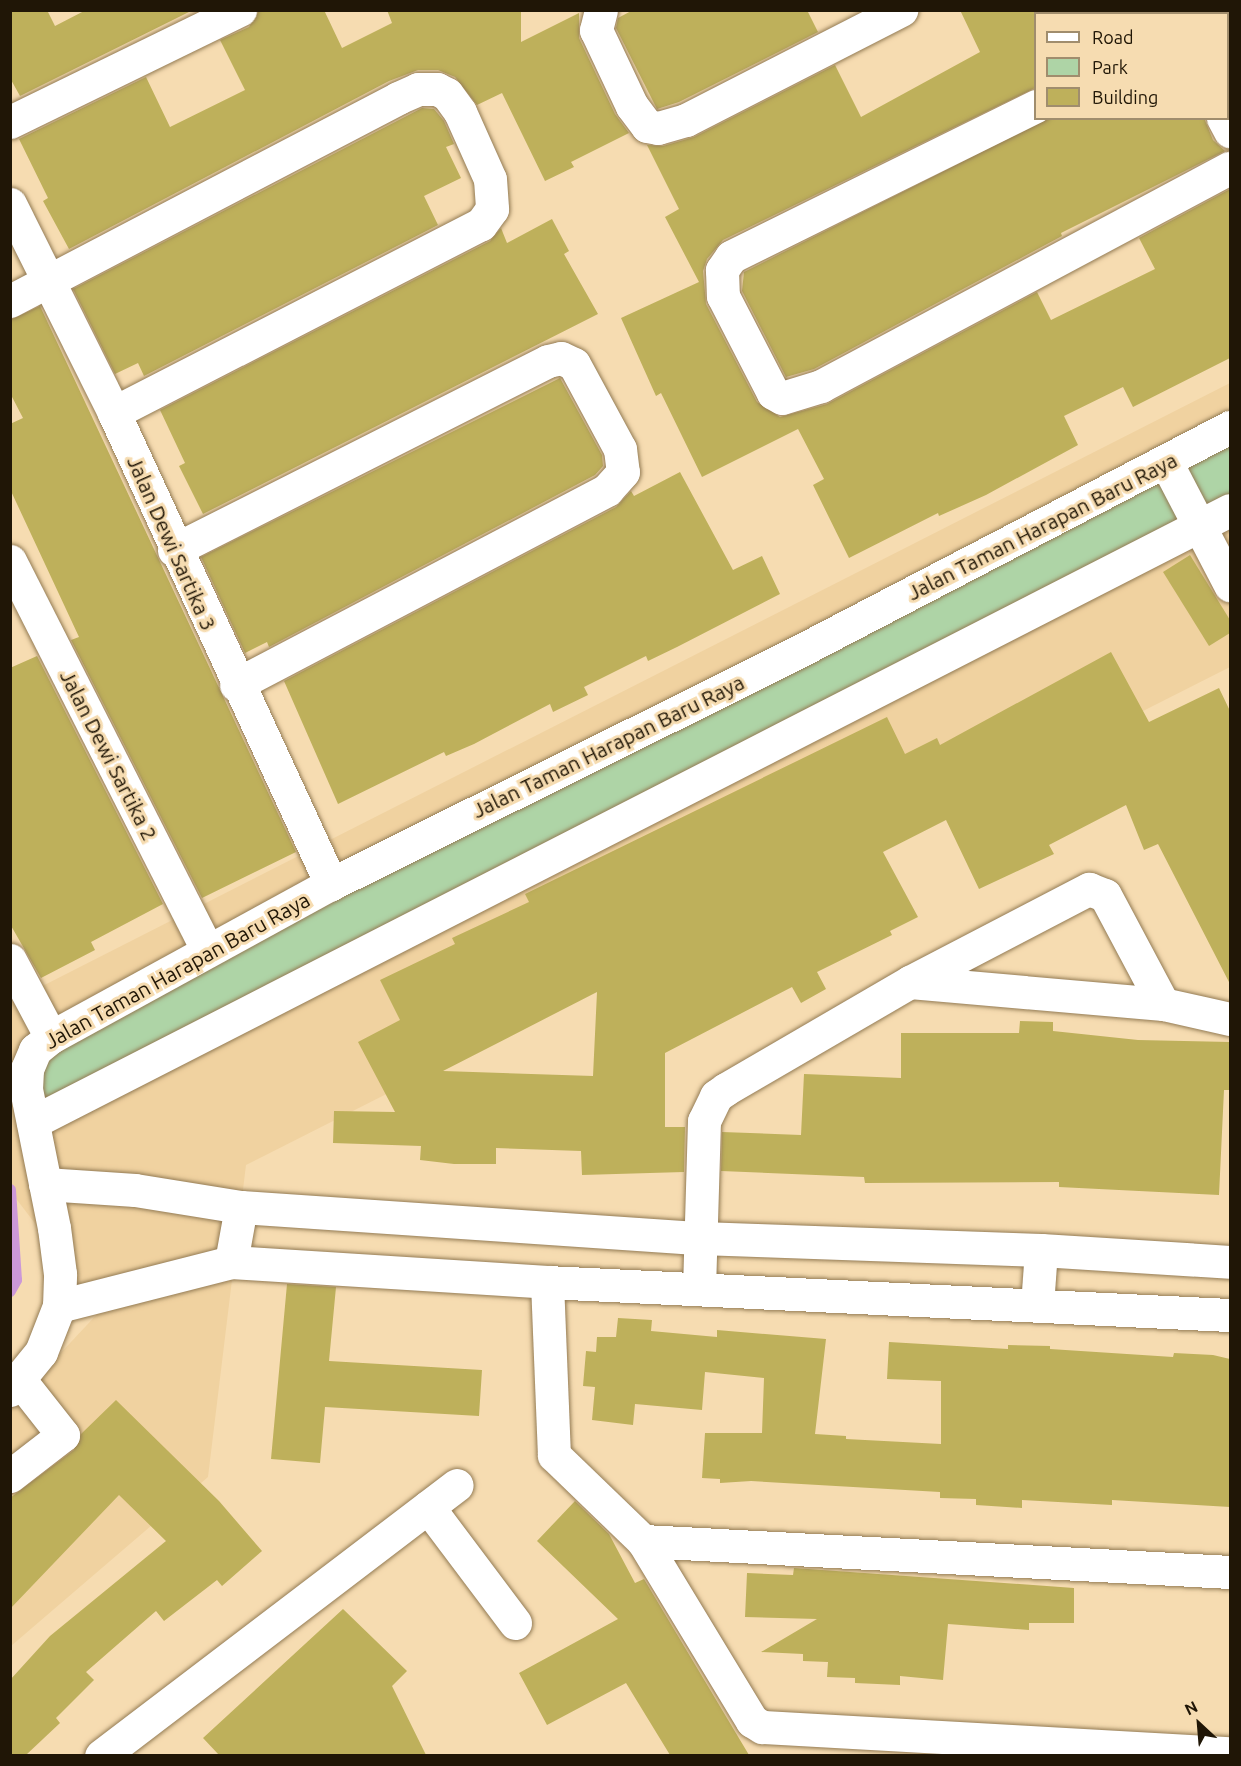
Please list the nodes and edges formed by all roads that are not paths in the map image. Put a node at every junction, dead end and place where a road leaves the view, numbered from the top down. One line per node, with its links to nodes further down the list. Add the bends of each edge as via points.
1 (240, 10): 5 (street)
2 (601, 10): 3 (street, via 596,30 632,106 647,126 658,128 686,120)
3 (902, 10)
4 (1034, 106): 6 (street, via 731,257 722,270 723,296 773,393 782,398 821,386)
5 (10, 122)
6 (1230, 168)
7 (10, 204): 8 (street, Jalan Dewi Sartika 3)
8 (49, 279): 9 (street); 10 (street, Jalan Dewi Sartika 3); 10 (street, via 418,89 437,89 447,94 460,112 494,194 492,208 481,224)
9 (10, 301)
10 (114, 413): 15 (street, Jalan Dewi Sartika 3)
11 (1230, 427): 12 (street, Jalan Taman Harapan Baru Raya)
12 (1167, 462): 14 (street); 19 (street, Jalan Taman Harapan Baru Raya, via 790,656)
13 (1230, 510): 14 (street)
14 (1199, 526): 17 (street); 26 (street)
15 (174, 550): 18 (street, Jalan Dewi Sartika 3); 18 (street, via 548,361 561,358 574,364 620,449 623,472 607,490)
16 (10, 561): 20 (street, Jalan Dewi Sartika 2)
17 (1230, 585)
18 (236, 685): 19 (street, Jalan Dewi Sartika 3)
19 (331, 884): 20 (street, Jalan Taman Harapan Baru Raya)
20 (207, 949): 25 (street, Jalan Taman Harapan Baru Raya)
21 (10, 960): 25 (street)
22 (910, 982): 23 (street); 23 (street, via 1089,889 1105,895); 29 (street, via 716,1096 704,1121)
23 (1163, 1004): 24 (street)
24 (1230, 1019)
25 (51, 1037): 26 (street, Jalan Taman Harapan Baru Raya, via 35,1050 27,1069 26,1089)
26 (33, 1122): 27 (street, Jalan Taman Harapan Baru Raya)
27 (45, 1184): 28 (street, via 135,1190); 36 (street, Jalan Taman Harapan Baru Raya, via 60,1274)
28 (241, 1206): 29 (street); 31 (street)
29 (700, 1238): 30 (street); 34 (street)
30 (1041, 1250): 32 (street); 35 (street)
31 (231, 1262): 33 (street); 36 (street)
32 (1230, 1263)
33 (547, 1282): 34 (street); 42 (street, via 554,1455)
34 (699, 1289): 35 (street)
35 (1037, 1305): 37 (street)
36 (59, 1306): 38 (street, Jalan Taman Harapan Baru Raya, via 41,1352)
37 (1230, 1315)
38 (15, 1385): 39 (street, via 63,1435)
39 (10, 1476)
40 (457, 1485): 41 (street)
41 (428, 1507): 44 (street); 46 (street)
42 (643, 1541): 43 (street); 45 (street, via 744,1714 762,1727)
43 (1230, 1572)
44 (515, 1623)
45 (1230, 1753)
46 (101, 1755)

